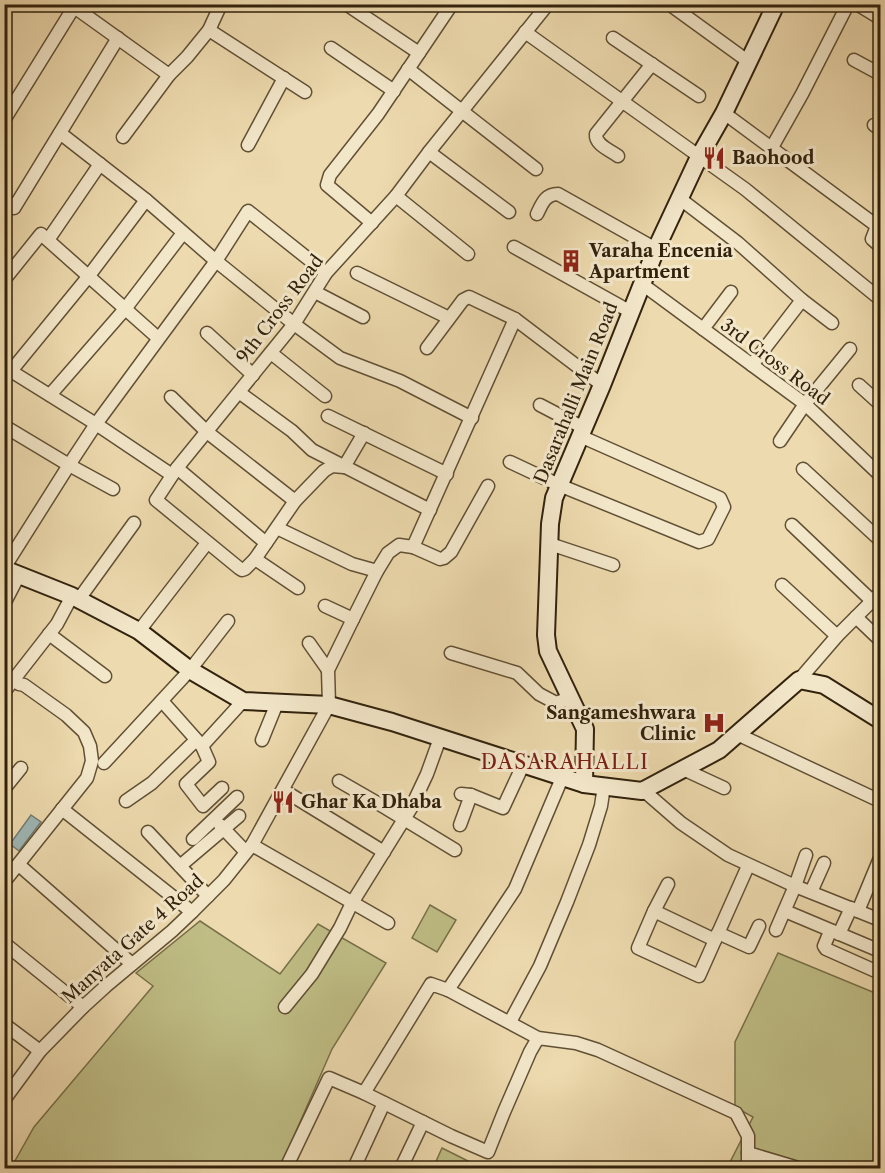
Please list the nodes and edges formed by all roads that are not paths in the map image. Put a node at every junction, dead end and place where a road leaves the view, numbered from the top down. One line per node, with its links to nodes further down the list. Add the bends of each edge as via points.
1 (221, 4): 11 (street)
2 (346, 4): 16 (street)
3 (452, 4): 16 (street)
4 (548, 4): 12 (street, 9th Cross Road)
5 (669, 4): 18 (street)
6 (776, 4): 18 (street, Dasarahalli Main Road)
7 (848, 4): 34 (street)
8 (857, 4): 10 (street)
9 (72, 6): 13 (street); 30 (street)
10 (880, 18)
11 (209, 30): 22 (street); 23 (street)
12 (525, 32): 27 (street); 28 (street, 9th Cross Road)
13 (118, 38): 22 (street); 31 (street)
14 (613, 38): 19 (street)
15 (331, 48): 24 (street)
16 (419, 53): 20 (street)
17 (854, 60): 21 (street)
18 (749, 62): 29 (street, Dasarahalli Main Road)
19 (652, 64): 26 (street); 27 (street)
20 (408, 69): 24 (street); 28 (street)
21 (880, 74)
22 (169, 75): 32 (street)
23 (284, 78): 25 (street); 33 (street)
24 (394, 91): 46 (street, via 327,185)
25 (305, 92)
26 (699, 96)
27 (621, 102): 36 (street, via 595,139); 37 (street)
28 (462, 111): 35 (street, 9th Cross Road); 39 (street)
29 (724, 113): 34 (street); 37 (street, Dasarahalli Main Road)
30 (4, 120)
31 (60, 133): 38 (street); 42 (street, via 14,208)
32 (123, 137)
33 (248, 145)
34 (771, 148): 49 (street, via 877,226 872,239)
35 (429, 152): 40 (street, 9th Cross Road); 44 (street)
36 (618, 156)
37 (699, 157): 41 (street, Dasarahalli Main Road); 61 (street, via 746,189)
38 (100, 164): 43 (street); 48 (street)
39 (536, 169)
40 (396, 196): 46 (street, 9th Cross Road); 52 (street)
41 (679, 198): 51 (street, Dasarahalli Main Road); 62 (street, via 738,243)
42 (4, 199)
43 (146, 200): 47 (street); 57 (street)
44 (509, 212)
45 (537, 214): 51 (street, via 546,197 558,194)
46 (372, 223): 54 (street, 9th Cross Road)
47 (183, 232): 53 (street); 63 (street)
48 (48, 240): 56 (street, via 41,234); 57 (street)
49 (880, 246)
50 (514, 247): 64 (street)
51 (656, 249): 58 (street, Dasarahalli Main Road)
52 (468, 254)
53 (216, 261): 54 (street, via 248,211); 69 (street); 72 (street)
54 (326, 273): 59 (street, 9th Cross Road)
55 (357, 273): 66 (street)
56 (6, 277)
57 (88, 277): 63 (street); 77 (street)
58 (642, 284): 64 (street, Dasarahalli Main Road); 70 (street, 3rd Cross Road)
59 (315, 292): 65 (street); 69 (street, 9th Cross Road)
60 (731, 292): 70 (street)
61 (880, 298)
62 (802, 300): 68 (street); 76 (street)
63 (125, 309): 72 (street); 82 (street)
64 (631, 312): 79 (street, Dasarahalli Main Road)
65 (363, 317)
66 (449, 318): 67 (street, via 469,297); 73 (street)
67 (515, 320): 79 (street); 89 (street)
68 (831, 323)
69 (294, 324): 75 (street, 9th Cross Road); 89 (street, via 340,358 400,381)
70 (703, 329): 76 (street, 3rd Cross Road)
71 (207, 333): 78 (street)
72 (158, 338): 90 (street)
73 (427, 348)
74 (850, 349): 85 (street)
75 (272, 353): 78 (street, 9th Cross Road); 84 (street)
76 (752, 365): 85 (street, 3rd Cross Road)
77 (8, 369): 82 (street)
78 (253, 375): 81 (street, 9th Cross Road)
79 (602, 385): 93 (street, Dasarahalli Main Road)
80 (859, 385): 86 (street)
81 (240, 393): 92 (street, 9th Cross Road); 98 (street, via 312,450)
82 (50, 395): 90 (street)
83 (171, 396): 92 (street)
84 (325, 396)
85 (805, 404): 95 (street); 102 (street, 3rd Cross Road)
86 (880, 404)
87 (540, 405): 93 (street)
88 (328, 416): 94 (street)
89 (472, 418): 101 (street)
90 (96, 424): 97 (street); 100 (street)
91 (4, 426): 97 (street)
92 (207, 432): 100 (street, 9th Cross Road); 106 (street)
93 (582, 432): 103 (street, Dasarahalli Main Road); 103 (street, via 720,498 724,507 708,539 699,542)
94 (364, 433): 98 (street); 101 (street)
95 (780, 441)
96 (510, 462): 103 (street)
97 (69, 465): 105 (street); 118 (street)
98 (344, 467): 106 (street, via 332,466 324,471); 107 (street)
99 (803, 469): 111 (street)
100 (175, 472): 112 (street, 9th Cross Road, via 156,500); 113 (street)
101 (447, 474): 107 (street)
102 (880, 475)
103 (559, 485): 114 (street, Dasarahalli Main Road, via 550,524)
104 (488, 486): 115 (street, via 444,558)
105 (113, 489)
106 (295, 501): 110 (street)
107 (430, 510): 115 (street)
108 (134, 523): 123 (street)
109 (792, 525): 122 (street)
110 (277, 528): 113 (street); 119 (street, via 352,564)
111 (880, 540)
112 (207, 543): 116 (street, via 242,570); 129 (street)
113 (266, 543): 116 (street)
114 (550, 544): 117 (street); 141 (street, Dasarahalli Main Road, via 548,651)
115 (413, 547): 119 (street, via 399,545)
116 (255, 559): 121 (street)
117 (613, 565)
118 (9, 571): 123 (street); 124 (street)
119 (376, 571): 127 (street)
120 (782, 585): 131 (street)
121 (298, 588)
122 (876, 597): 126 (street)
123 (75, 598): 129 (street); 130 (street)
124 (5, 602)
125 (325, 606): 127 (street)
126 (856, 617): 131 (street); 132 (street)
127 (352, 619): 136 (street)
128 (228, 621): 135 (street)
129 (139, 631): 135 (street)
130 (49, 634): 137 (street); 138 (street)
131 (837, 636): 139 (street)
132 (880, 640)
133 (309, 643): 136 (street)
134 (451, 653): 141 (street, via 517,673 539,694 556,702)
135 (190, 670): 142 (street); 143 (street)
136 (328, 670): 145 (street)
137 (105, 676)
138 (13, 680): 140 (street); 167 (street, via 66,715 84,732 90,746 92,761 87,778)
139 (799, 680): 146 (street, via 824,685); 147 (street)
140 (4, 692)
141 (570, 698): 157 (street, Dasarahalli Main Road, via 585,729)
142 (162, 701): 150 (street); 151 (street)
143 (243, 701): 144 (street); 150 (street)
144 (277, 703): 145 (street); 149 (street)
145 (329, 705): 148 (street); 162 (street, Manyata Gate 4 Road)
146 (880, 720)
147 (737, 734): 154 (street, via 719,750); 166 (street)
148 (440, 738): 152 (street); 170 (street)
149 (262, 740)
150 (199, 743): 159 (street, via 209,762 186,784 203,806); 165 (street)
151 (104, 763)
152 (523, 765): 155 (street); 171 (street, via 503,808 466,795)
153 (21, 768): 161 (street)
154 (683, 769): 160 (street); 163 (street)
155 (562, 778): 157 (street); 205 (street, via 515,888)
156 (339, 781): 170 (street)
157 (584, 784): 158 (street)
158 (604, 786): 163 (street); 208 (street, via 589,845 567,902 540,966)
159 (222, 788)
160 (724, 788)
161 (4, 789)
162 (283, 790): 175 (street, Manyata Gate 4 Road); 177 (street)
163 (643, 790): 183 (street, via 681,823)
164 (237, 797): 169 (street)
165 (126, 801)
166 (880, 801)
167 (62, 809): 181 (street); 194 (street)
168 (239, 816): 172 (street)
169 (214, 818): 172 (street); 174 (street)
170 (404, 820): 176 (street); 177 (street)
171 (460, 825)
172 (225, 830): 175 (street); 182 (street)
173 (148, 832): 182 (street)
174 (193, 839)
175 (249, 849): 189 (street, Manyata Gate 4 Road); 190 (street)
176 (454, 850)
177 (384, 852): 190 (street)
178 (806, 855): 187 (street)
179 (880, 858): 184 (street)
180 (824, 863): 188 (street)
181 (19, 865): 185 (street); 203 (street)
182 (180, 866): 189 (street)
183 (748, 866): 187 (street); 200 (street)
184 (878, 871): 191 (street)
185 (4, 882)
186 (668, 884): 192 (street)
187 (795, 886): 188 (street); 193 (street)
188 (811, 892): 191 (street)
189 (208, 896): 194 (street, Manyata Gate 4 Road)
190 (352, 903): 196 (street); 207 (street, via 312,974)
191 (854, 909): 195 (street); 199 (street)
192 (654, 911): 200 (street); 200 (street, via 638,948 699,975)
193 (785, 911): 198 (street); 199 (street)
194 (192, 912): 203 (street, Manyata Gate 4 Road)
195 (880, 917)
196 (388, 924)
197 (759, 926): 200 (street, via 749,947)
198 (776, 930)
199 (836, 933): 202 (street); 204 (street, via 829,934 826,949)
200 (716, 936)
201 (4, 943): 206 (street)
202 (880, 951)
203 (132, 964): 206 (street, Manyata Gate 4 Road)
204 (880, 974)
205 (448, 990): 208 (street); 212 (street, via 431,979)
206 (83, 1007): 211 (street, Manyata Gate 4 Road)
207 (285, 1007)
208 (510, 1022): 210 (street)
209 (4, 1024): 211 (street)
210 (538, 1038): 215 (street, via 488,1152); 216 (street, via 598,1050 736,1113 748,1136)
211 (40, 1051): 213 (street, Manyata Gate 4 Road)
212 (364, 1093): 214 (street); 217 (street, via 328,1078)
213 (6, 1095)
214 (384, 1103): 215 (street); 218 (street)
215 (423, 1122): 219 (street)
216 (748, 1153): 220 (street); 221 (street)
217 (286, 1168)
218 (354, 1168)
219 (401, 1168)
220 (748, 1168)
221 (798, 1168)

